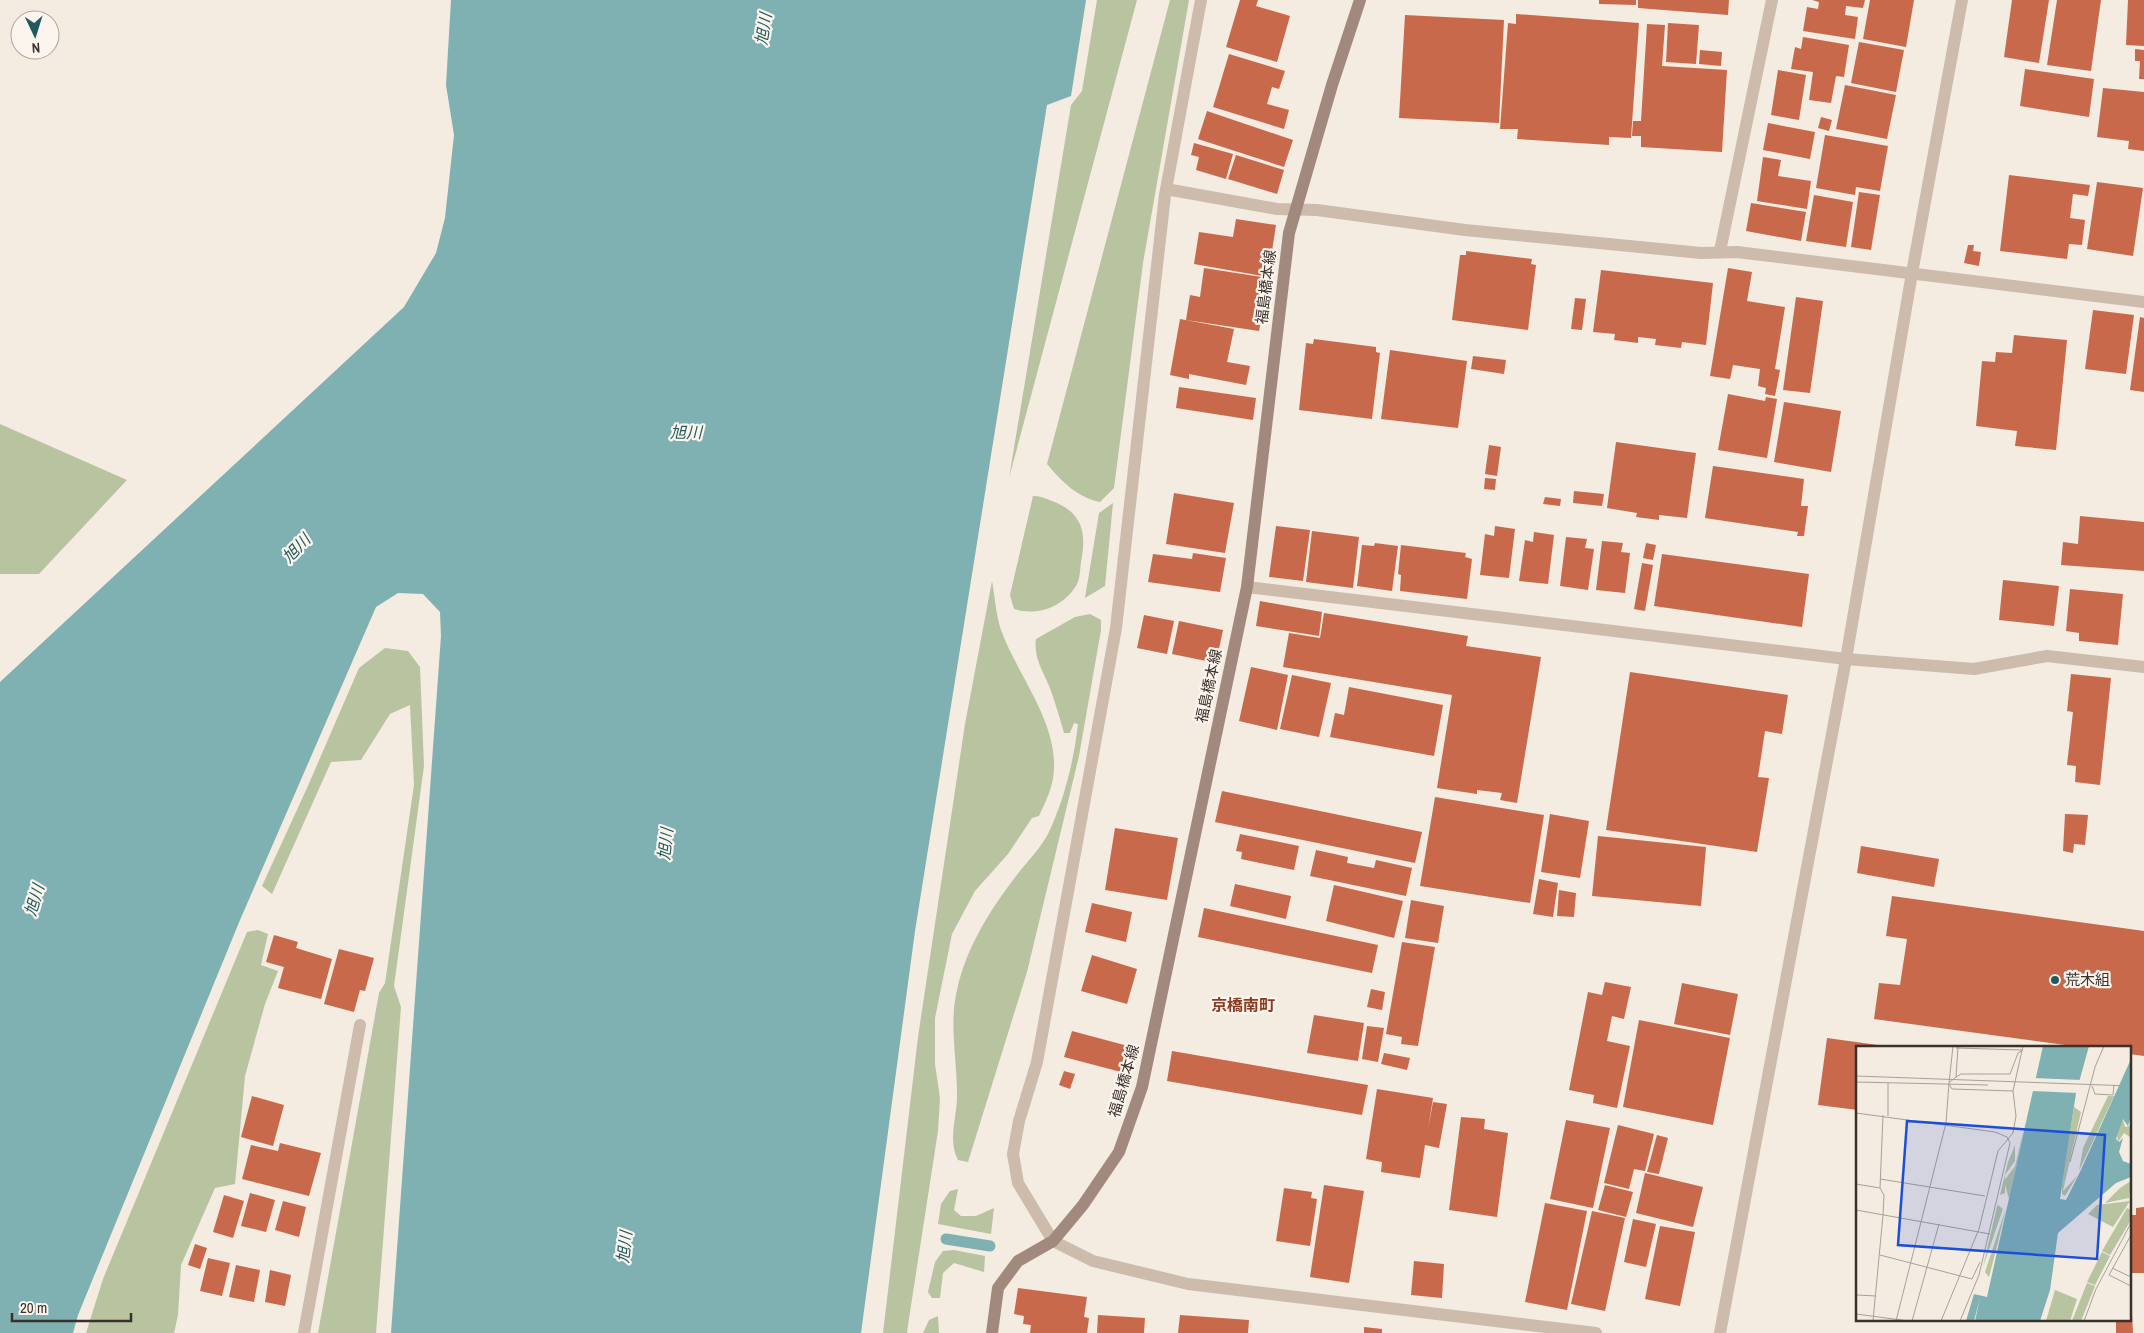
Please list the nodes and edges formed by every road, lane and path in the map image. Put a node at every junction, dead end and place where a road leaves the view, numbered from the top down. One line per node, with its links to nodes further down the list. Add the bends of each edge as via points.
1 (1201, 0): 5 (street)
2 (1360, 0): 6 (main road, 福島橋本線)
3 (1772, 0): 7 (street)
4 (1962, 0): 8 (street)
5 (1166, 189): 6 (street, via 1277,209); 14 (street, via 1116,628 1037,1062 1019,1121 1013,1154 1018,1183)
6 (1296, 209): 7 (street, via 1465,230 1701,253); 10 (main road, 福島橋本線, via 1289,233)
7 (1720, 251): 8 (street)
8 (1912, 274): 9 (street); 11 (street)
9 (2144, 302)
10 (1247, 587): 11 (street); 14 (main road, 福島橋本線, via 1142,1088 1119,1152 1083,1206)
11 (1846, 658): 12 (street, via 1974,669 2047,656); 18 (street)
12 (2144, 667)
13 (360, 1025): 15 (street)
14 (1053, 1240): 16 (main road, 福島橋本線, via 1018,1261 998,1288); 17 (street, via 1093,1261 1188,1284)
15 (304, 1333)
16 (992, 1333)
17 (1596, 1333)
18 (1720, 1333)

